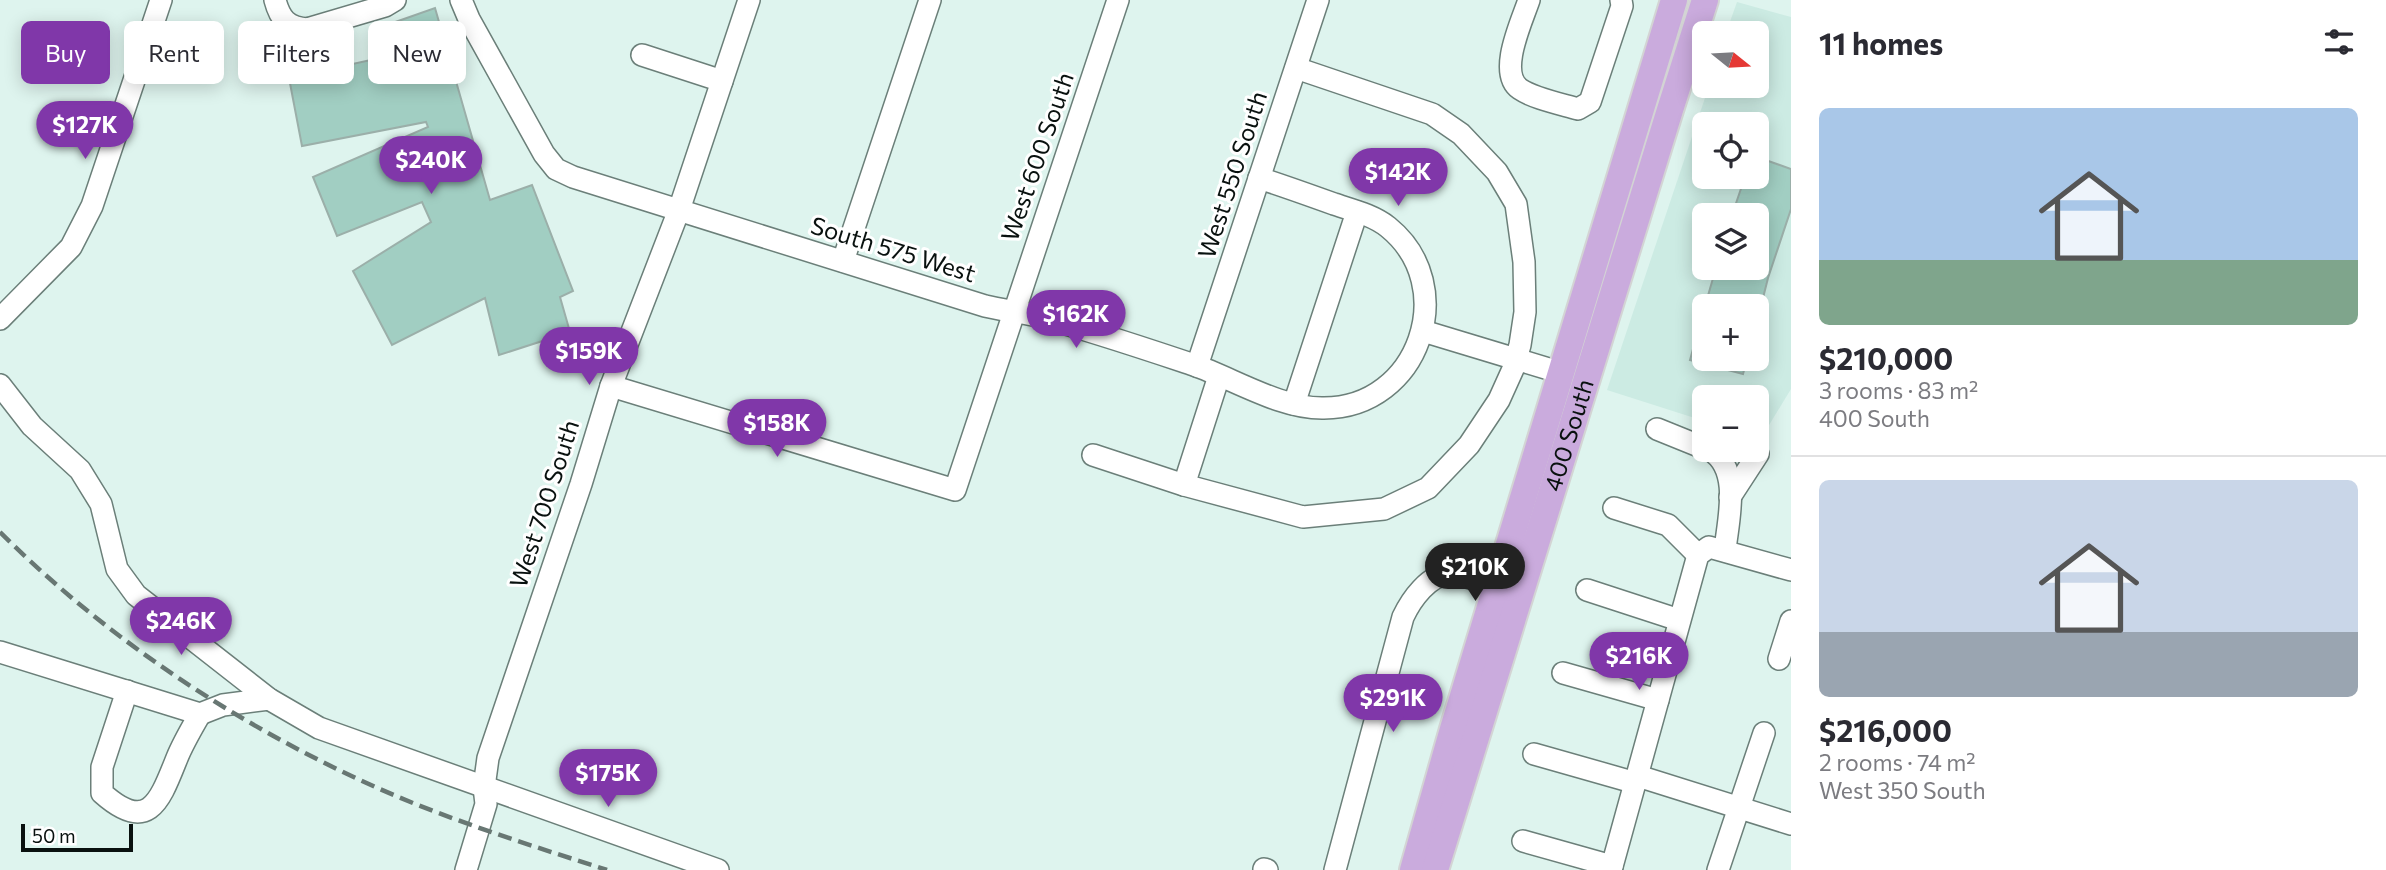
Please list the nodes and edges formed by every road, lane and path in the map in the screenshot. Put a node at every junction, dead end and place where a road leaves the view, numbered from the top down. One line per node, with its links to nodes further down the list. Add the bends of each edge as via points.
1 (161, 0): 21 (street, via 92,206 71,247)
2 (275, 0): 3 (street, via 278,13 287,22 307,29)
3 (395, 0)
4 (461, 0): 17 (street, South 575 West, via 556,169)
5 (749, 0): 15 (street, West 700 South)
6 (930, 0): 19 (street)
7 (1118, 0): 20 (street, West 600 South)
8 (1318, 0): 14 (street, West 550 South)
9 (1529, 0): 10 (street, via 1509,62 1514,83 1521,90 1578,109 1590,103)
10 (1621, 0)
11 (1674, 0): 25 (main road, 400 South)
12 (1706, 0): 40 (main road, 400 South)
13 (642, 55): 15 (street)
14 (1296, 68): 16 (street, West 550 South); 23 (street, via 1432,114 1461,134 1497,172 1516,204 1524,262 1525,312)
15 (722, 80): 17 (street, West 700 South)
16 (1259, 178): 18 (street); 24 (street, West 550 South)
17 (679, 210): 19 (street, South 575 West); 28 (street, West 700 South)
18 (1357, 212): 22 (street, via 1388,227 1412,257 1425,299); 29 (street)
19 (843, 261): 20 (street, South 575 West)
20 (1013, 312): 24 (street, South 575 West); 28 (street, West 600 South, via 955,490)
21 (0, 319)
22 (1423, 331): 23 (street); 29 (street, South 575 West, via 1406,364 1379,392 1331,408)
23 (1516, 358): 25 (street); 35 (street, via 1499,400 1469,445 1428,488 1384,509 1303,517)
24 (1197, 366): 26 (street, South 575 West)
25 (1562, 373): 40 (main road, 400 South)
26 (1219, 376): 29 (street, South 575 West); 35 (street)
27 (0, 385): 48 (street, via 32,426 80,470 101,504 117,569 136,594)
28 (611, 386): 54 (street, West 700 South, via 488,758)
29 (1294, 404)
30 (1657, 429): 31 (street)
31 (1692, 442)
32 (1093, 455): 35 (street)
33 (1723, 462): 36 (street)
34 (1753, 462): 36 (street)
35 (1184, 485)
36 (1730, 498): 38 (street)
37 (1614, 508): 38 (street, via 1668,525)
38 (1711, 551): 39 (street); 42 (street)
39 (1788, 565)
40 (1509, 590): 61 (street, via 1448,574 1426,584 1411,600); 62 (main road, 400 South, via 1453,729); 63 (main road, 400 South)
41 (1587, 590): 42 (street)
42 (1679, 620): 49 (street)
43 (1791, 621): 45 (street)
44 (0, 652): 47 (street)
45 (1779, 659)
46 (1563, 673): 49 (street)
47 (127, 691): 50 (street); 50 (street, via 102,768 102,793 132,812 149,810 161,798)
48 (269, 699): 50 (street, via 223,705); 54 (street, via 319,728)
49 (1658, 699): 53 (street)
50 (200, 714)
51 (1764, 733): 55 (street)
52 (1534, 754): 53 (street)
53 (1637, 779): 55 (street); 58 (street)
54 (484, 787): 59 (street, West 700 South, via 486,804); 60 (street)
55 (1739, 808): 56 (street); 64 (street)
56 (1791, 824)
57 (1523, 841): 58 (street)
58 (1611, 868)
59 (466, 870)
60 (718, 870)
61 (1335, 870)
62 (1413, 870)
63 (1435, 870)
64 (1718, 870)

